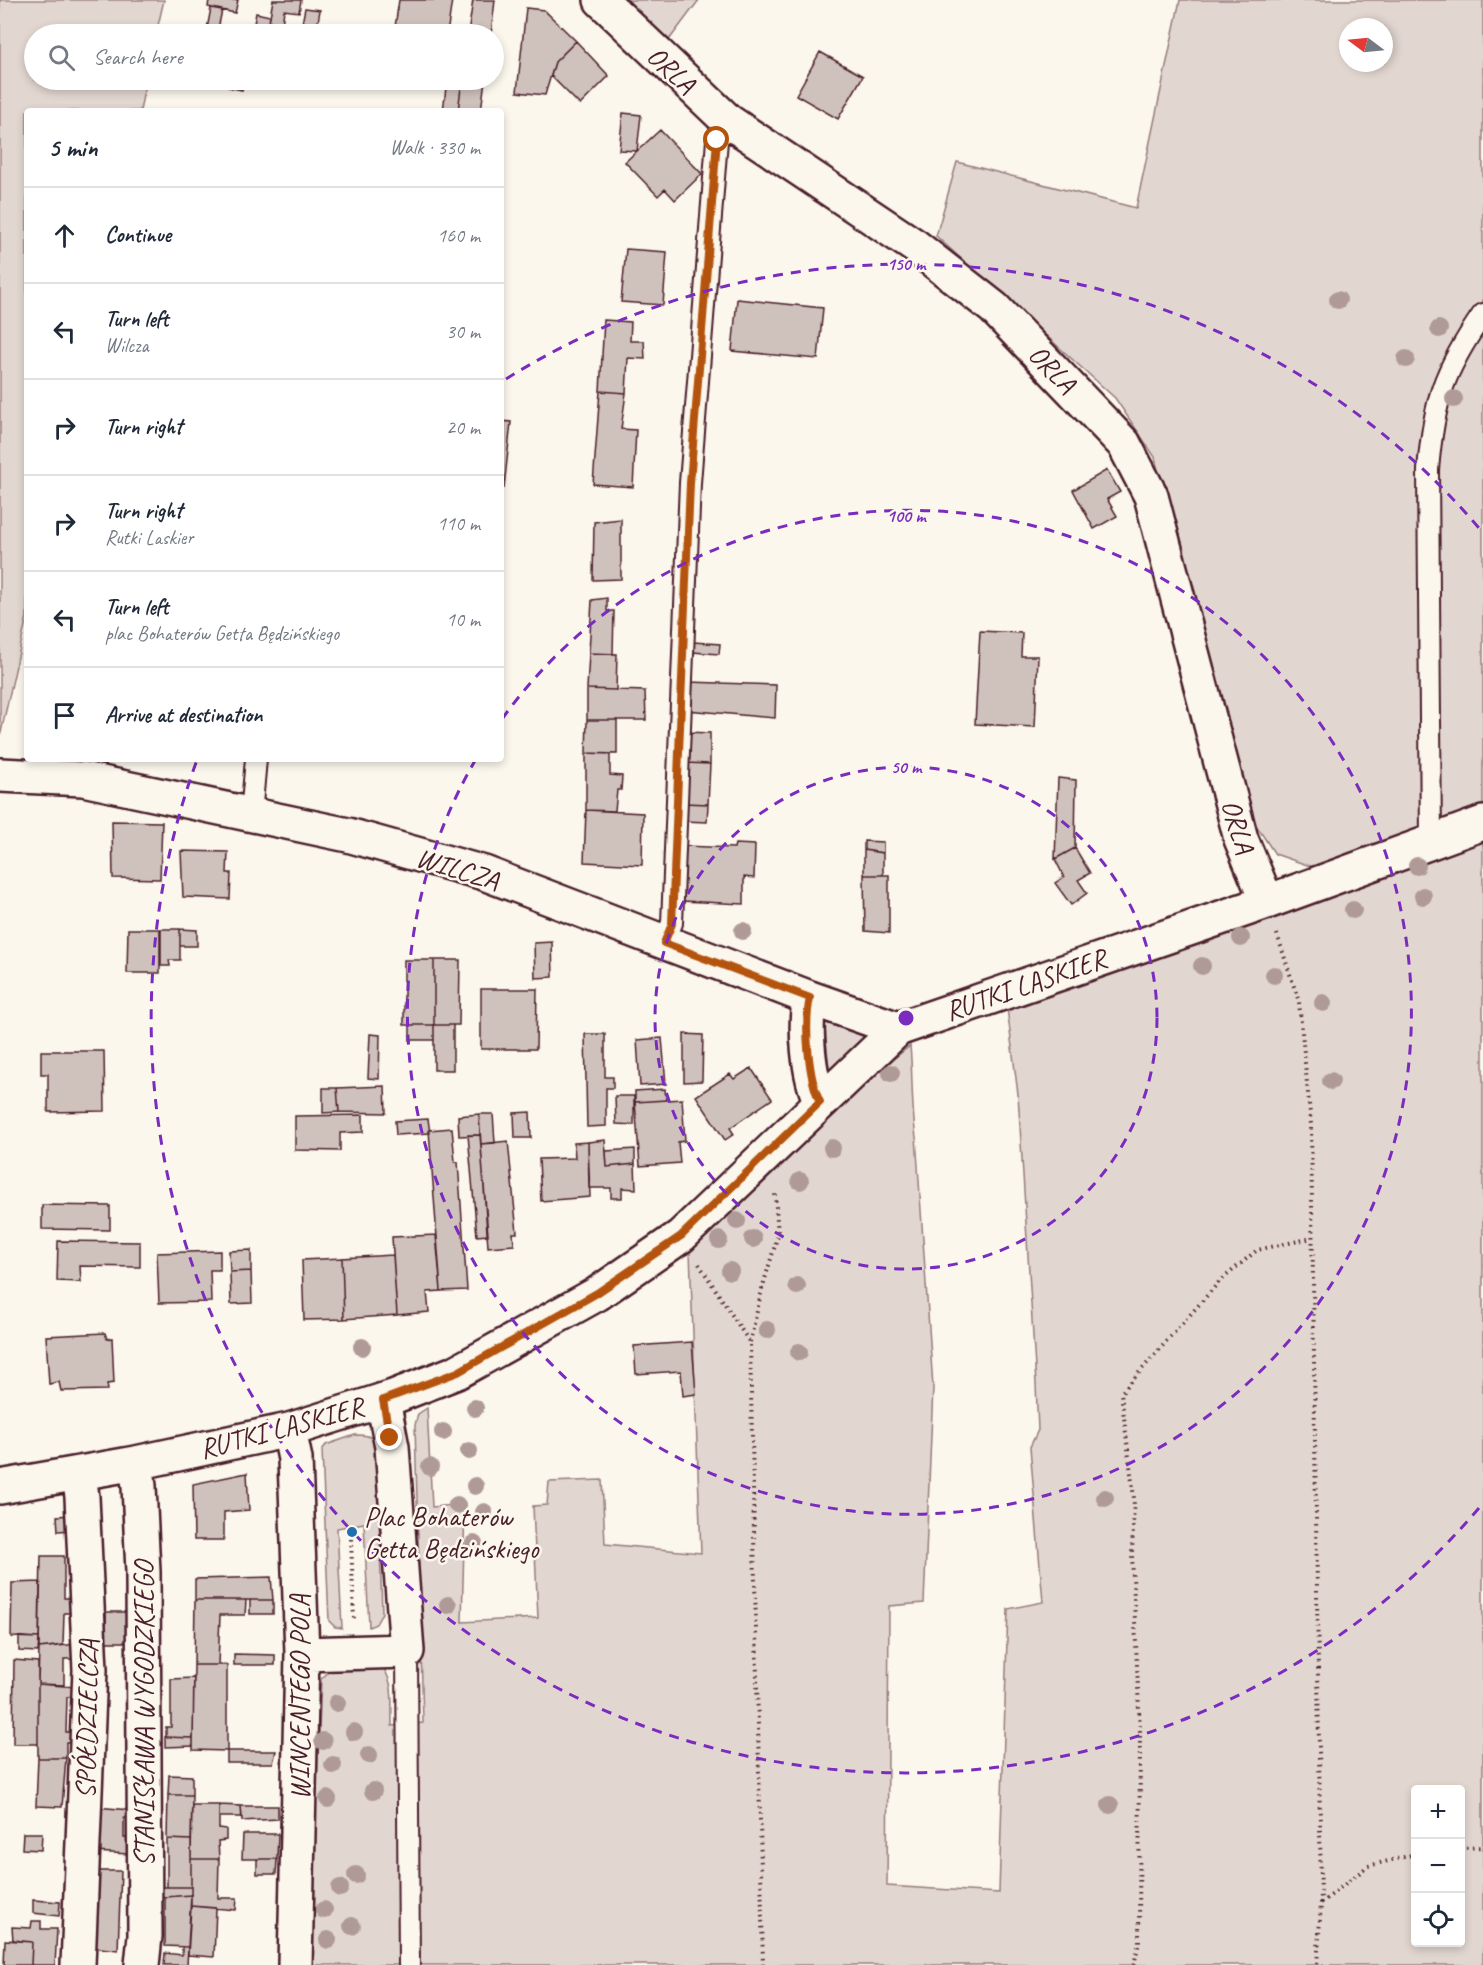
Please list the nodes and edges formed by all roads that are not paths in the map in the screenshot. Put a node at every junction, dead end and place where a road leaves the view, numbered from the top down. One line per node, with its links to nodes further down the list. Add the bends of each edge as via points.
1 (601, 0): 2 (street, ORLA)
2 (728, 121): 9 (street, ORLA, via 915,246 994,308 1124,444 1151,496 1240,839); 10 (lane, via 717,140 690,483 672,924)
3 (1483, 314): 8 (lane, via 1460,347 1441,387 1432,422 1428,470)
4 (256, 762): 6 (lane)
5 (0, 775): 6 (street, WILCZA, via 83,779)
6 (251, 815): 10 (street, WILCZA, via 348,835 484,873)
7 (1483, 823): 8 (street, RUTKI LASKIER)
8 (1431, 841): 9 (street, RUTKI LASKIER)
9 (1267, 902): 12 (street, RUTKI LASKIER)
10 (664, 943): 11 (street, WILCZA)
11 (810, 998): 12 (street, WILCZA); 13 (street, via 806,1014 814,1088)
12 (898, 1029): 13 (street, RUTKI LASKIER)
13 (820, 1102): 14 (street, RUTKI LASKIER, via 681,1236 597,1293 458,1372)
14 (383, 1400): 15 (street, RUTKI LASKIER); 19 (street, via 392,1447)
15 (289, 1430): 16 (street, RUTKI LASKIER); 20 (street, WINCENTEGO POLA, via 295,1459)
16 (136, 1463): 17 (street, RUTKI LASKIER); 22 (street, STANISŁAWA WYGODZKIEGO, via 143,1572)
17 (79, 1473): 18 (street, RUTKI LASKIER); 21 (street, SPÓŁDZIELCZA, via 90,1670)
18 (0, 1487)
19 (407, 1651): 20 (street); 24 (lane)
20 (302, 1654): 23 (street, WINCENTEGO POLA)
21 (78, 1965)
22 (142, 1965)
23 (295, 1965)
24 (409, 1965)

